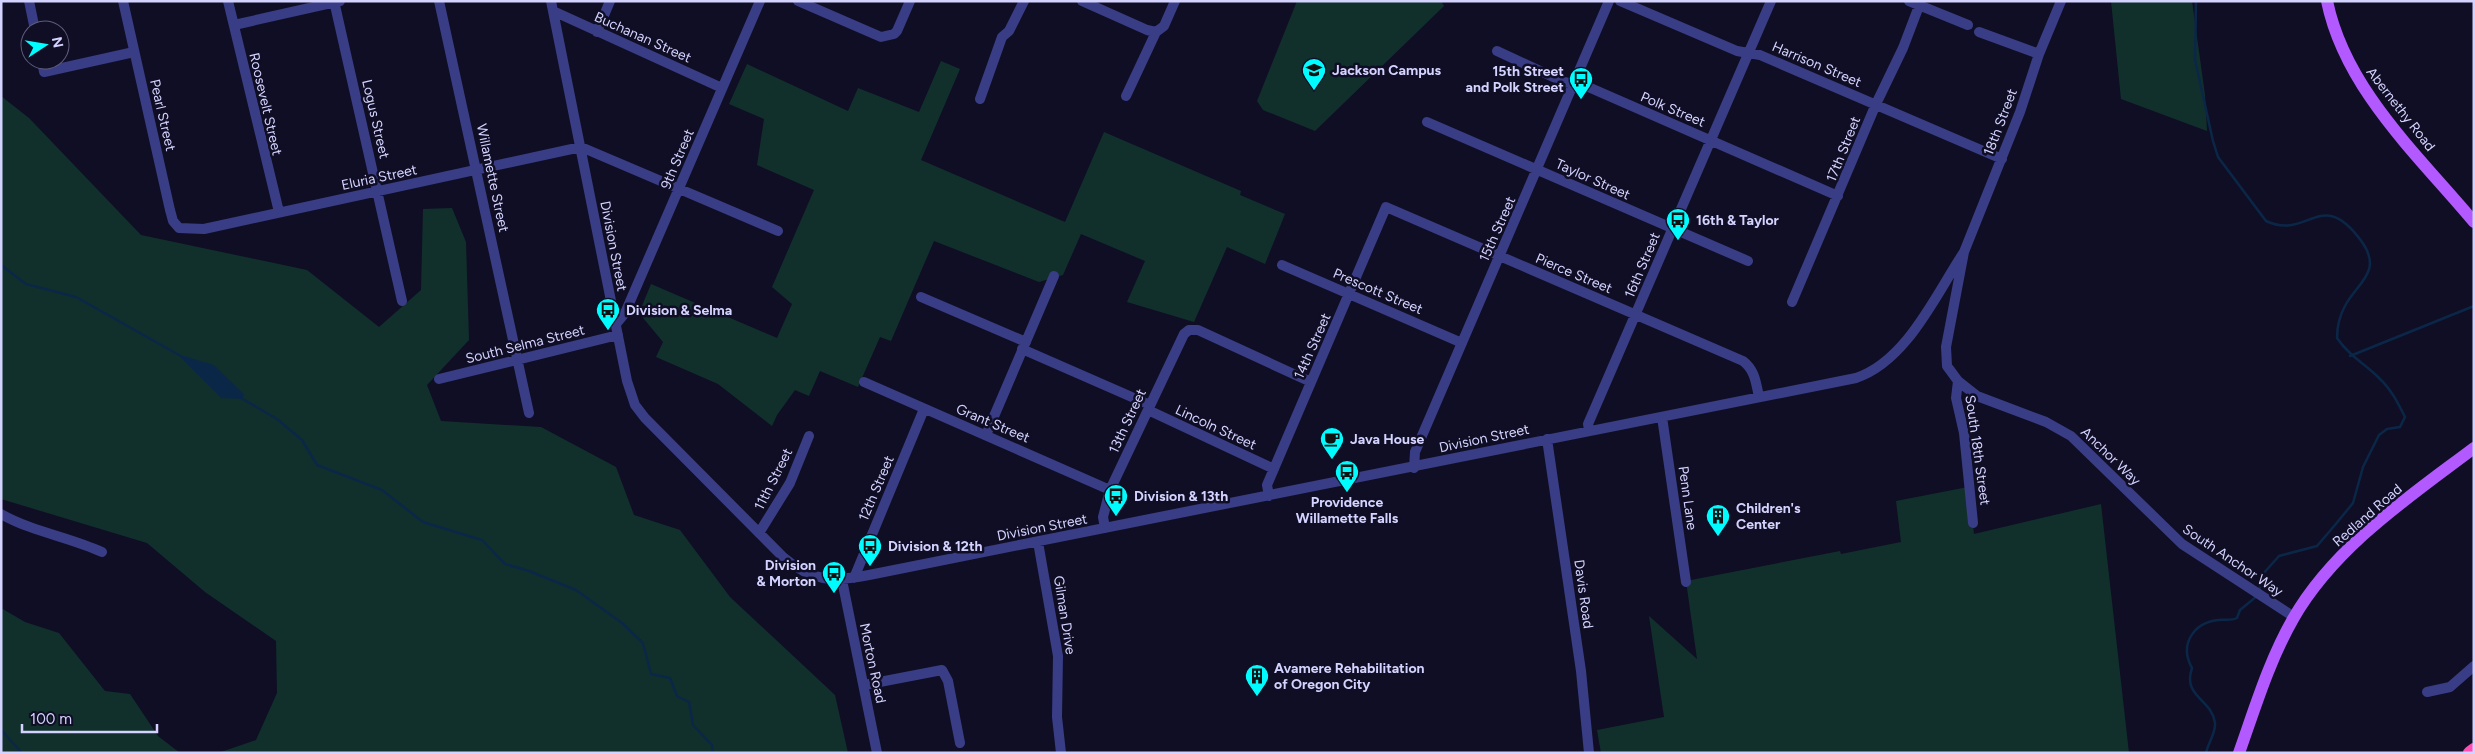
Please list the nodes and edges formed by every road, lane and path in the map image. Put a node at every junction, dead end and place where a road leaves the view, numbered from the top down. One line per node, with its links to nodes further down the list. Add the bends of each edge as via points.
1 (29, 1): 20 (street)
2 (123, 1): 27 (street, Pearl Street)
3 (228, 1): 21 (street, Roosevelt Street)
4 (439, 1): 41 (street, Willamette Street)
5 (610, 1): 23 (street)
6 (760, 1): 32 (street, 9th Street)
7 (798, 1): 8 (street, via 876,35 886,36 894,34)
8 (910, 1)
9 (1024, 1): 34 (street, via 1009,31 1002,37)
10 (1082, 1): 24 (street)
11 (1175, 1): 24 (street, via 1164,26)
12 (1609, 1): 31 (street, 15th Street)
13 (1620, 1): 28 (street, Harrison Street, via 1737,51)
14 (1771, 1): 28 (street, 16th Street)
15 (2061, 1): 29 (street, 18th Street)
16 (2327, 1): 47 (main road, Abernethy Road, via 2338,40 2364,89)
17 (337, 2): 21 (street); 43 (street, Logus Street)
18 (1914, 4): 22 (street); 35 (street, 17th Street, via 1903,48)
19 (552, 6): 23 (street, Buchanan Street); 38 (street, Division Street)
20 (33, 20)
21 (234, 26): 46 (street, Roosevelt Street)
22 (1968, 26)
23 (596, 32): 32 (street, Buchanan Street)
24 (1156, 32): 33 (street)
25 (1979, 32): 29 (street)
26 (1496, 51): 31 (street, Polk Street)
27 (134, 52): 30 (street); 48 (street, Pearl Street, via 172,216 176,225)
28 (1749, 53): 35 (street, Harrison Street); 37 (street, 16th Street)
29 (2039, 54): 39 (street, 18th Street)
30 (70, 66)
31 (1575, 84): 37 (street, Polk Street); 40 (street, 15th Street)
32 (722, 88): 42 (street, 9th Street)
33 (1126, 96)
34 (980, 99)
35 (1876, 104): 39 (street, Harrison Street); 44 (street, 17th Street)
36 (1427, 122): 40 (street, Taylor Street)
37 (1711, 140): 44 (street, Polk Street); 49 (street, 16th Street)
38 (581, 148): 41 (street, Eluria Street); 42 (street); 63 (street, Division Street)
39 (2002, 159): 51 (street, 18th Street)
40 (1538, 169): 49 (street, Taylor Street); 52 (street, 15th Street)
41 (478, 170): 43 (street, Eluria Street); 68 (street, Willamette Street)
42 (680, 189): 50 (street); 63 (street, 9th Street, via 625,313)
43 (378, 192): 46 (street, Eluria Street); 59 (street, Logus Street)
44 (1838, 196): 60 (street, 17th Street)
45 (1386, 207): 52 (street, Pierce Street); 56 (street, 14th Street)
46 (279, 212): 48 (street, Eluria Street, via 204,229)
47 (2474, 222)
48 (183, 229)
49 (1673, 229): 53 (street, Taylor Street); 62 (street, 16th Street)
50 (778, 230)
51 (1964, 252): 57 (street, 18th Street); 61 (street, 18th Street)
52 (1500, 257): 62 (street, Pierce Street); 65 (street, 15th Street)
53 (1748, 261)
54 (1282, 265): 56 (street, Prescott Street)
55 (1054, 276): 66 (street)
56 (1350, 293): 65 (street, Prescott Street); 72 (street, 14th Street)
57 (1937, 295): 61 (street); 67 (street, 18th Street)
58 (921, 297): 66 (street, Lincoln Street)
59 (402, 301)
60 (1792, 302)
61 (1955, 302): 70 (street, 18th Street, via 1946,357 1950,372)
62 (1636, 315): 73 (street, Pierce Street, via 1742,360 1754,375); 78 (street, 16th Street, via 1588,424)
63 (616, 324): 64 (street, Division Street)
64 (618, 335): 68 (street, South Selma Street); 91 (street, Division Street, via 634,405)
65 (1462, 343): 83 (street, 15th Street, via 1415,452)
66 (1024, 346): 74 (street, Lincoln Street); 79 (street)
67 (1891, 358): 73 (street, Division Street, via 1877,369 1856,378)
68 (518, 360): 69 (street, South Selma Street); 76 (street, Willamette Street)
69 (439, 379)
70 (1958, 381): 88 (street, South 18th Street, via 1956,398 1964,433); 89 (street, Anchor Way, via 1977,396 2046,422 2071,436)
71 (864, 382): 75 (street, Grant Street)
72 (1311, 382): 74 (street, 13th Street, via 1198,330 1189,330 1184,334); 84 (street, 14th Street)
73 (1759, 398): 77 (street, Division Street)
74 (1149, 407): 84 (street, Lincoln Street); 85 (street, 13th Street)
75 (924, 409): 79 (street, Grant Street); 94 (street, 12th Street)
76 (529, 413)
77 (1662, 417): 78 (street, Division Street); 96 (street, Penn Lane)
78 (1589, 430): 81 (street, Division Street)
79 (986, 434): 85 (street, Grant Street)
80 (808, 436): 91 (street, 11th Street, via 790,483)
81 (1547, 439): 83 (street, Division Street); 105 (street, Davis Road, via 1581,672)
82 (2474, 448): 97 (main road, Redland Road, via 2362,536 2328,572)
83 (1414, 468): 86 (street, Division Street)
84 (1274, 469): 86 (street, 14th Street, via 1267,485)
85 (1110, 490): 90 (street, 13th Street, via 1103,517)
86 (1269, 496): 90 (street, Division Street)
87 (1, 514): 93 (street, via 19,524)
88 (1974, 523)
89 (2158, 523): 97 (street, South Anchor Way, via 2187,548)
90 (1105, 528): 92 (street, Division Street)
91 (759, 533): 95 (street, Division Street, via 802,571 821,578)
92 (1038, 542): 94 (street, Division Street); 104 (street, Gilman Drive, via 1058,656 1057,717)
93 (102, 552)
94 (854, 578): 95 (street, Division Street)
95 (842, 580): 99 (street, Morton Road)
96 (1686, 582)
97 (2294, 618): 106 (main road, Redland Road, via 2272,663)
98 (2474, 666): 100 (street, via 2457,682)
99 (864, 686): 101 (street, via 942,670 948,681); 103 (street, Morton Road)
100 (2427, 692)
101 (960, 743)
102 (2474, 750): 107 (highway)
103 (877, 753)
104 (1061, 753)
105 (1589, 753)
106 (2239, 753)
107 (2470, 753)

